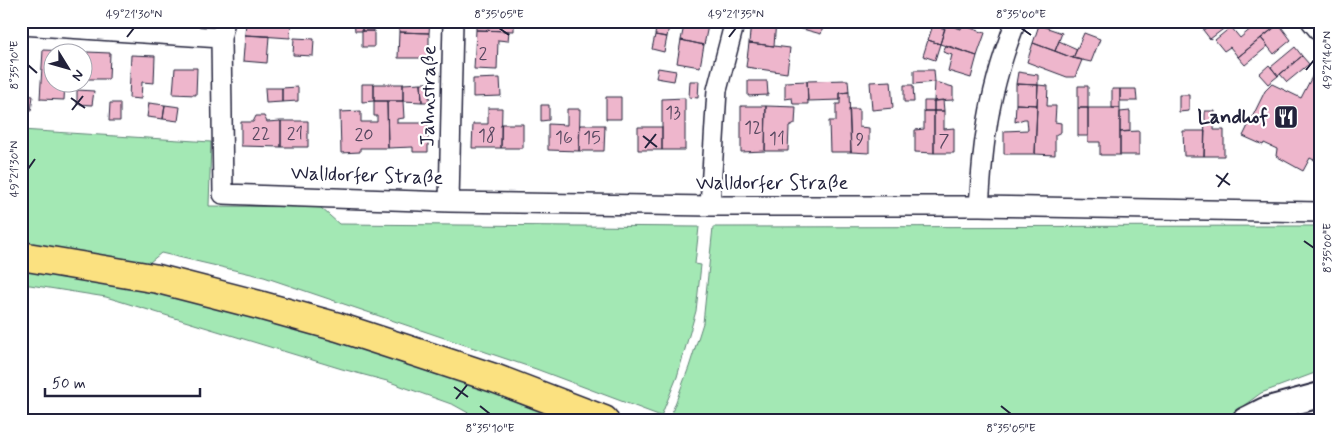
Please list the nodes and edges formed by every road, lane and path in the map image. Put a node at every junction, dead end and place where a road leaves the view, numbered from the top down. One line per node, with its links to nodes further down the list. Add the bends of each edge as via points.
1 (453, 21): 8 (street, Jahnstraße)
2 (735, 21): 9 (street, via 717,90)
3 (1016, 21): 10 (street, via 994,91 986,132)
4 (1311, 21): 7 (street)
5 (21, 25): 6 (street)
6 (223, 30): 8 (street, Walldorfer Straße, via 223,194)
7 (1320, 32)
8 (449, 202): 9 (street, Walldorfer Straße)
9 (710, 206): 10 (street, Walldorfer Straße)
10 (979, 206): 11 (street, Walldorfer Straße)
11 (1320, 212)
12 (21, 256): 14 (main road, via 158,279 338,327 494,378)
13 (1320, 396): 15 (street, via 1265,410); 16 (street)
14 (604, 420)
15 (1245, 420)
16 (1276, 420)

